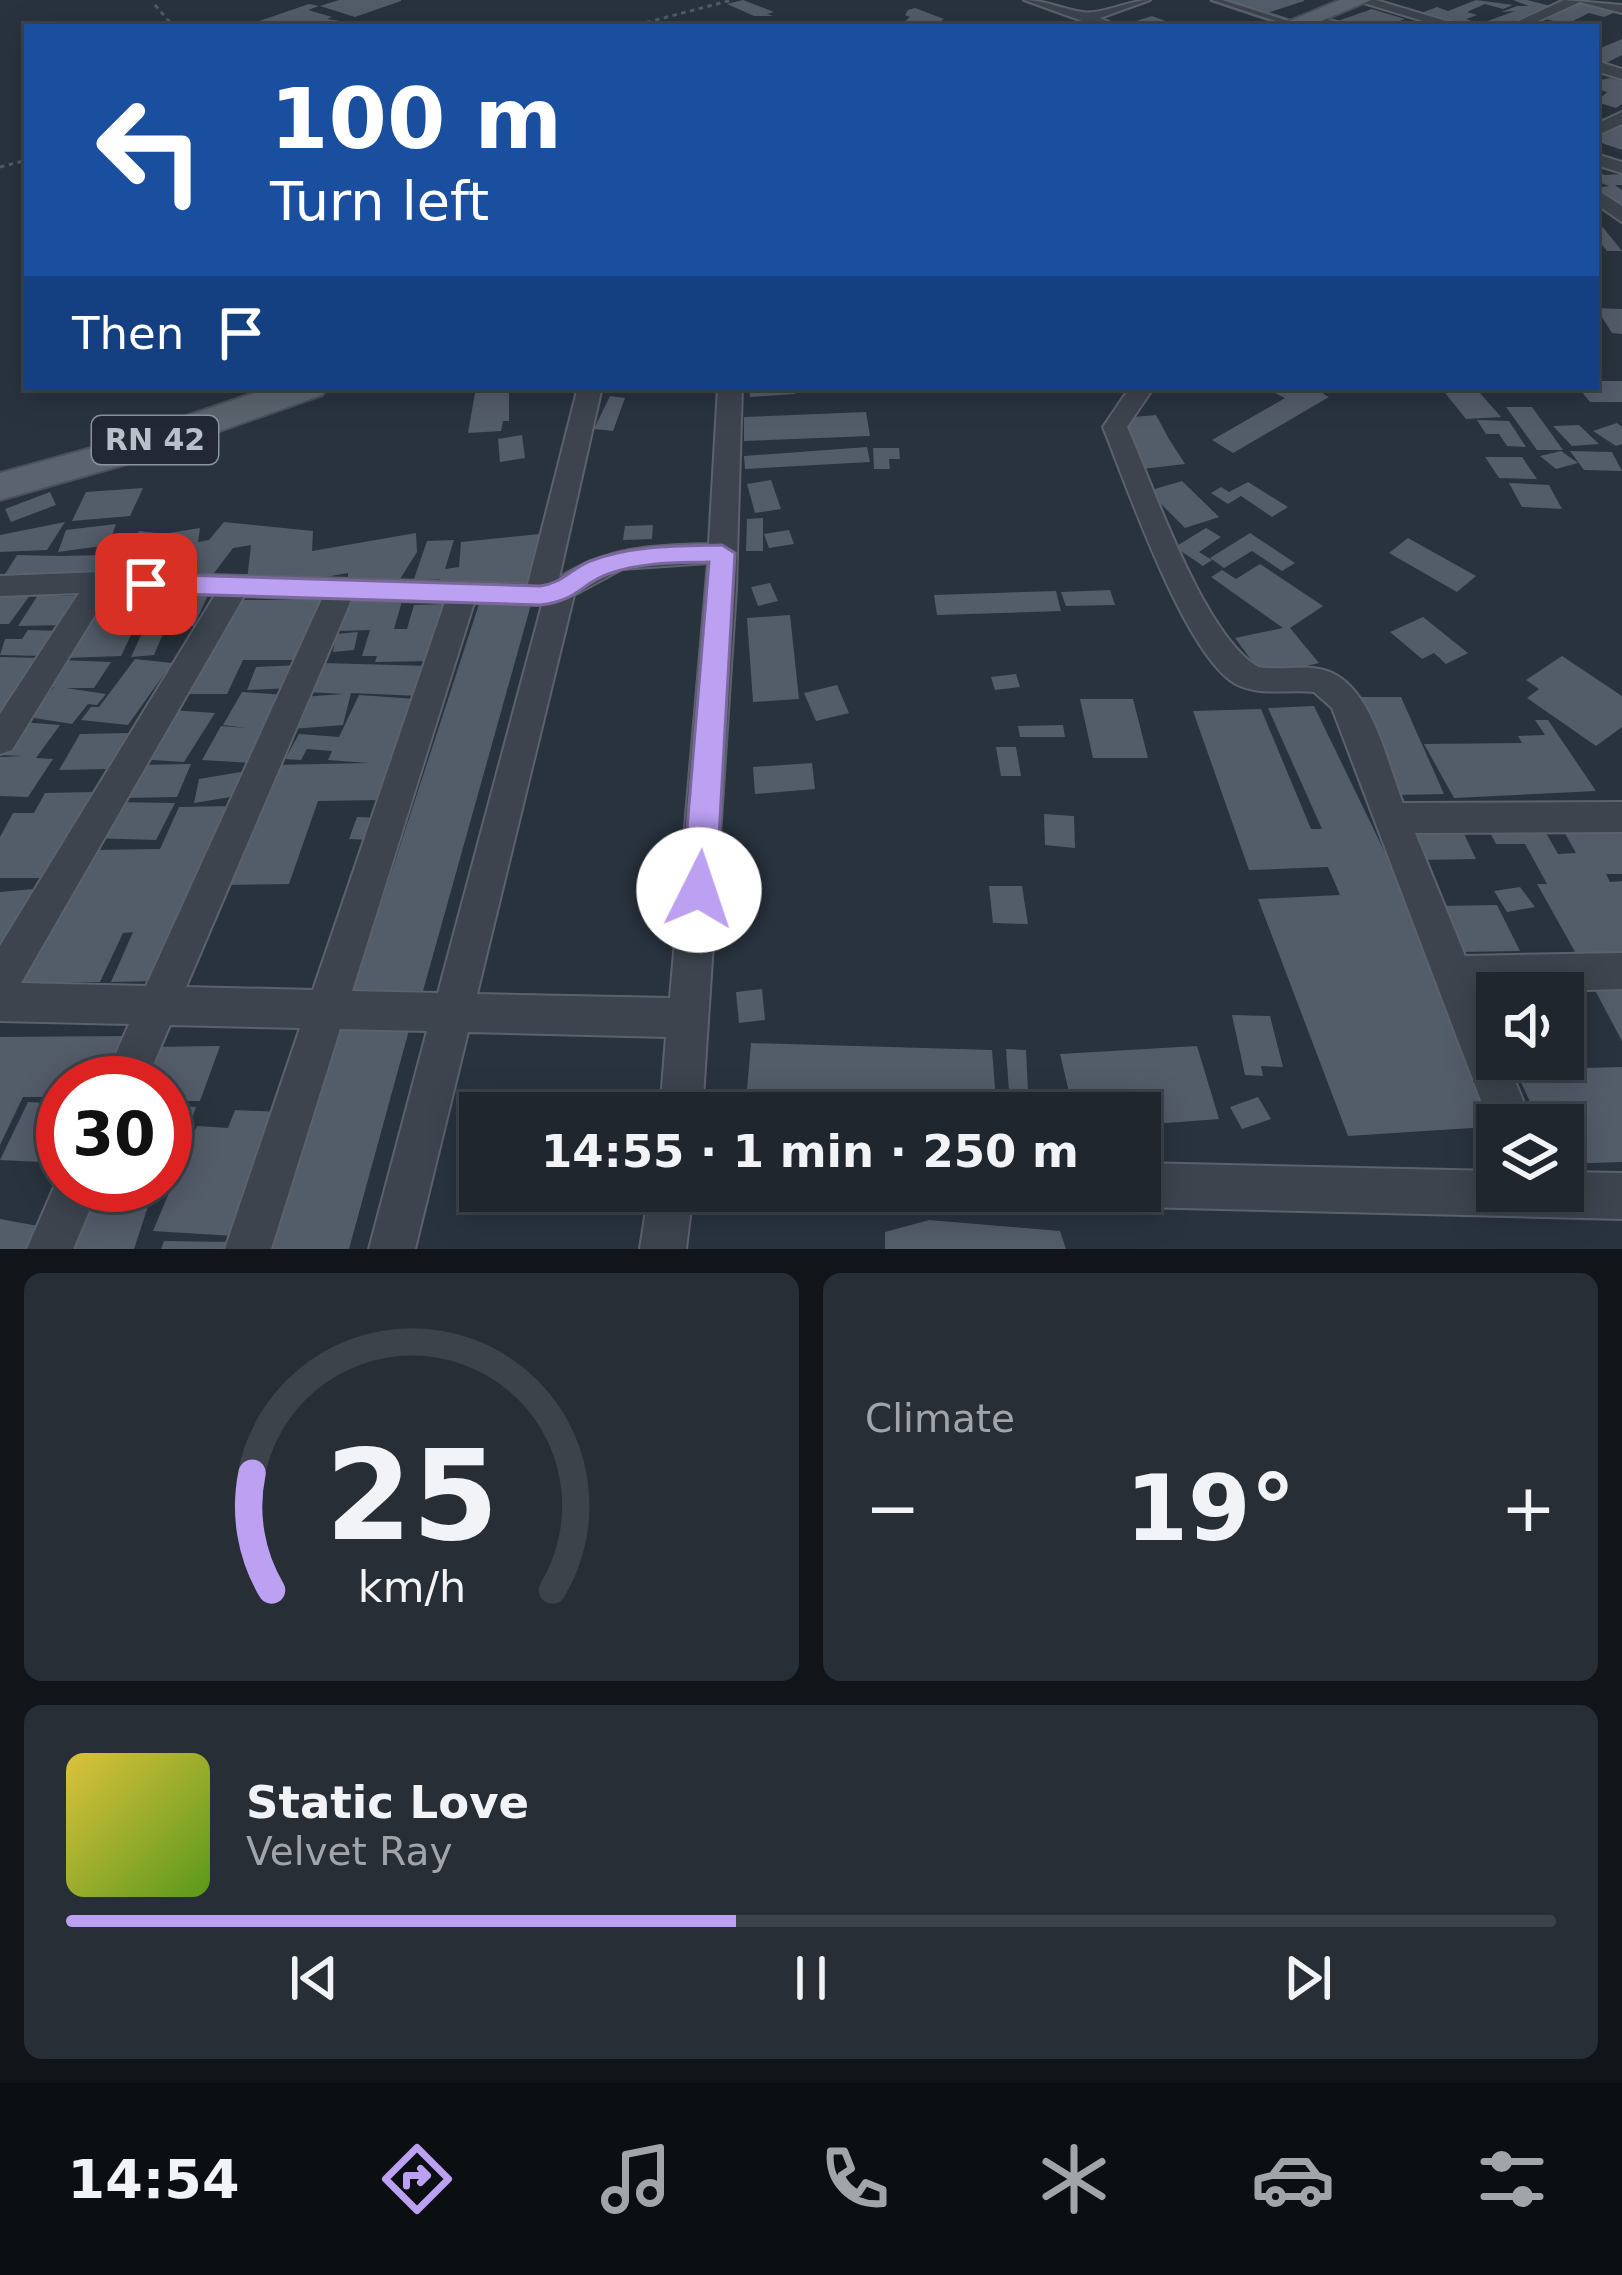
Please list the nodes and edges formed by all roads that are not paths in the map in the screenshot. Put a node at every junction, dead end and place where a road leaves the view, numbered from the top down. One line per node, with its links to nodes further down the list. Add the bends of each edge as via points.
1 (1031, 0): 8 (street)
2 (1143, 0): 8 (street)
3 (1215, 0): 9 (lane)
4 (1361, 0): 9 (main road); 11 (street)
5 (1575, 0): 12 (street)
6 (1586, 0): 7 (street)
7 (1622, 9)
8 (1087, 18): 10 (street)
9 (1297, 23)
10 (1104, 24)
11 (1448, 24)
12 (1521, 24)
13 (300, 390): 17 (main road, RN 42)
14 (589, 390): 24 (street)
15 (730, 390): 18 (street)
16 (1140, 390): 26 (street, via 1115,427 1216,651 1252,681 1315,676 1335,686)
17 (0, 487)
18 (722, 553): 24 (street, via 637,556); 35 (street)
19 (101, 582): 20 (street); 21 (street); 25 (street)
20 (0, 586)
21 (235, 586): 22 (street); 30 (street)
22 (340, 588): 23 (street); 32 (street)
23 (463, 593): 24 (street); 33 (street)
24 (550, 594): 34 (street)
25 (0, 741)
26 (1392, 818): 27 (street); 29 (street)
27 (1622, 818)
28 (1622, 971): 29 (street)
29 (1454, 975): 38 (street)
30 (0, 982)
31 (0, 1002): 32 (street)
32 (157, 1008): 33 (street); 36 (street)
33 (328, 1008): 34 (street); 46 (street)
34 (453, 1014): 35 (street); 47 (street)
35 (690, 1018): 37 (street)
36 (136, 1056)
37 (683, 1092)
38 (1503, 1104)
39 (1161, 1185): 40 (street)
40 (1476, 1192)
41 (1584, 1195): 42 (street)
42 (1622, 1196)
43 (66, 1212): 45 (street)
44 (668, 1212): 48 (street)
45 (50, 1249)
46 (248, 1249)
47 (392, 1249)
48 (663, 1249)

